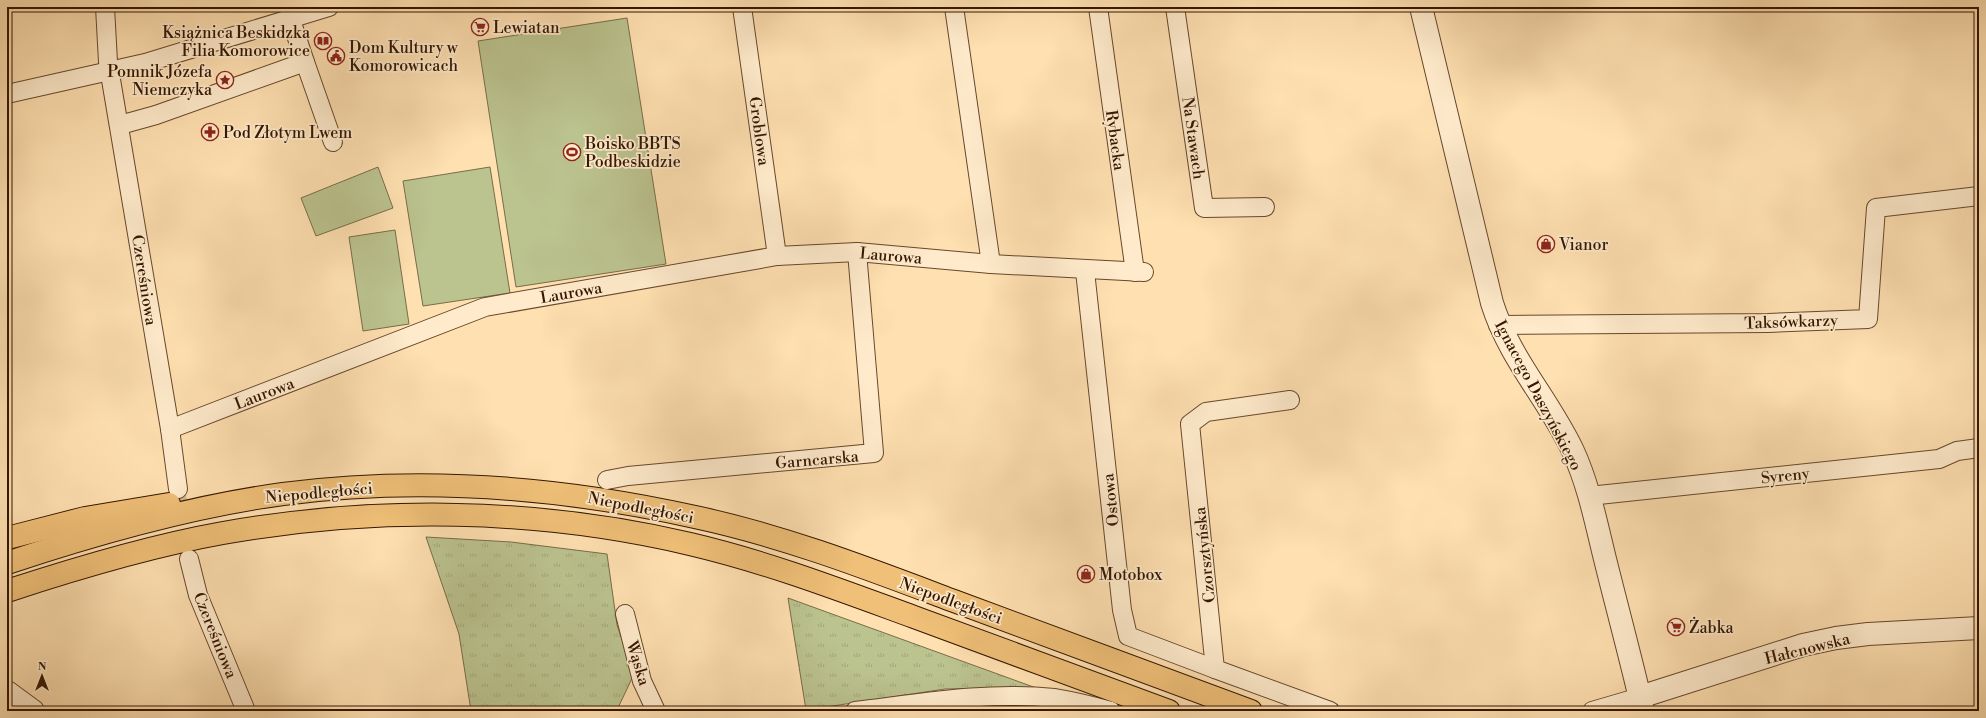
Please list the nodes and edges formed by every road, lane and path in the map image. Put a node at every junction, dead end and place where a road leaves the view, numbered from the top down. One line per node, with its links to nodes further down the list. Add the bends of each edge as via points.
1 (105, 7): 10 (street, Czereśniowa, via 106,46)
2 (329, 7): 8 (street)
3 (742, 7): 17 (street, Groblowa)
4 (954, 7): 18 (street)
5 (1098, 7): 20 (street, Rybacka)
6 (1175, 7): 15 (street, Na Stawach, via 1204,208)
7 (1421, 7): 21 (street, Ignacego Daszyńskiego)
8 (291, 20): 9 (street); 10 (street)
9 (305, 62): 12 (street, via 156,115); 13 (street)
10 (110, 71): 11 (street); 12 (street, Czereśniowa)
11 (7, 94)
12 (120, 125): 23 (street, Czereśniowa)
13 (333, 142)
14 (1979, 196): 21 (street, Taksówkarzy, via 1876,208 1868,319)
15 (1265, 207)
16 (857, 252): 17 (street, Laurowa); 18 (street, Laurowa); 25 (street, Garncarska, via 874,453)
17 (777, 256): 23 (street, Laurowa, via 486,307)
18 (991, 264): 19 (street, Laurowa)
19 (1085, 271): 20 (street, Laurowa); 35 (street, Ostowa, via 1122,610 1128,636)
20 (1140, 272)
21 (1498, 325): 27 (street, Ignacego Daszyńskiego, via 1565,437)
22 (1290, 400): 35 (street, Czorsztyńska, via 1206,412 1190,424)
23 (170, 429): 26 (street, Czereśniowa)
24 (1979, 448): 27 (street, Syreny, via 1957,451 1939,459)
25 (606, 480)
26 (178, 490)
27 (1589, 496): 38 (street, Ignacego Daszyńskiego)
28 (254, 499): 29 (highway, via 148,507 85,518); 31 (highway, Niepodległości, via 168,517); 45 (highway, Niepodległości, via 352,487 490,486 562,493 698,517 827,554)
29 (7, 538)
30 (189, 559): 40 (street, Czereśniowa, via 198,595)
31 (7, 563)
32 (7, 591): 44 (highway, Niepodległości, via 168,545 222,533 288,523 420,514 484,515 556,521 621,530 752,560 819,582)
33 (625, 614): 41 (street, Wąska, via 642,680)
34 (1979, 628): 38 (street, Hałcnowska, via 1875,633 1803,645)
35 (1215, 669): 46 (street)
36 (7, 692): 39 (street)
37 (971, 704): 42 (street); 43 (street, via 1025,696 1055,698)
38 (1642, 704): 47 (street)
39 (33, 711)
40 (246, 711)
41 (656, 711)
42 (855, 711)
43 (1111, 711)
44 (1169, 711)
45 (1251, 711)
46 (1330, 711)
47 (1592, 711)

